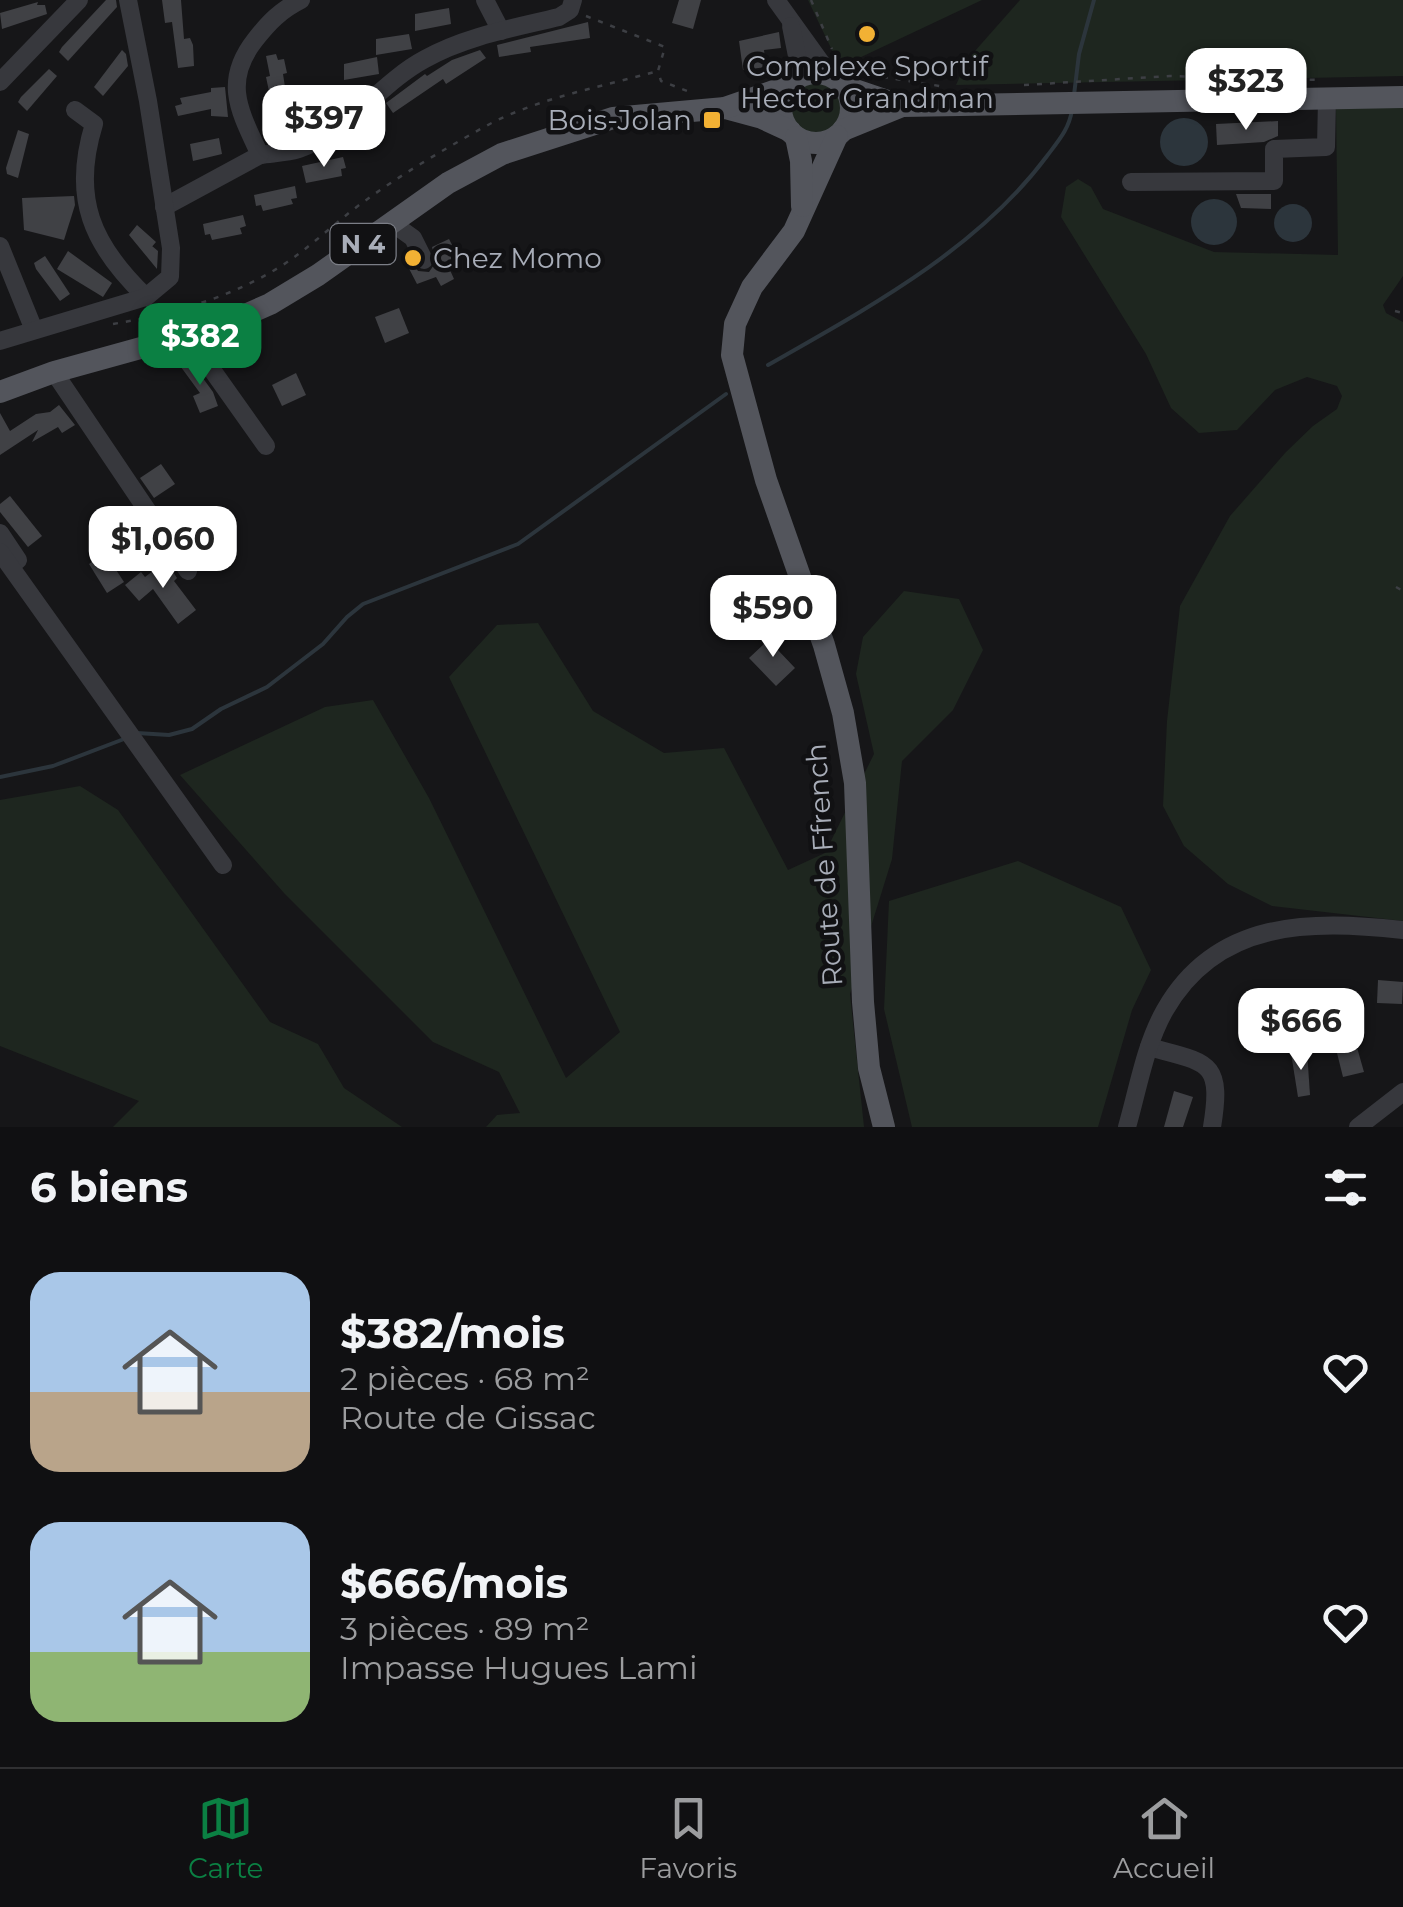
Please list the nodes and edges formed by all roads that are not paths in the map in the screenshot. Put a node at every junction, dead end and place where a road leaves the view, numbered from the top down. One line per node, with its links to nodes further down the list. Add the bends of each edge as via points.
1 (79, 0): 9 (street)
2 (128, 0): 20 (street)
3 (302, 0): 18 (street, via 280,11 242,56 236,76 236,100)
4 (485, 0): 7 (street)
5 (572, 5): 7 (street, via 559,17)
6 (781, 6): 8 (street); 10 (street, via 794,36)
7 (501, 32): 18 (street, via 423,60 322,139)
8 (836, 81): 10 (main road, via 811,73); 13 (main road); 16 (main road, via 851,103)
9 (0, 82)
10 (792, 82): 14 (main road, N 4); 17 (main road, via 781,109)
11 (1328, 90): 12 (main road); 13 (main road); 19 (street, via 1326,147 1274,149 1274,181)
12 (1403, 98)
13 (902, 106): 16 (main road)
14 (725, 108): 17 (main road, N 4); 22 (main road, N 4, via 613,118 549,136 448,182)
15 (75, 110): 25 (street, via 94,124 84,180 97,236 114,266)
16 (840, 133): 17 (main road, via 817,143); 21 (main road, Route de Ffrench)
17 (793, 134): 21 (main road)
18 (260, 155): 20 (street)
19 (1131, 182)
20 (164, 207): 25 (street, via 170,277)
21 (802, 214): 40 (main road, Route de Ffrench, via 752,287 735,324 732,356 843,713 854,782 862,1002)
22 (392, 223): 24 (street, via 413,238); 27 (main road, N 4, via 270,304)
23 (0, 246): 26 (street)
24 (424, 260)
25 (146, 297): 26 (street)
26 (34, 330): 28 (street)
27 (188, 336): 29 (main road, N 4); 31 (street)
28 (0, 340)
29 (54, 372): 30 (main road, N 4); 34 (street)
30 (0, 392)
31 (266, 446)
32 (0, 534): 35 (street)
33 (0, 552): 36 (street)
34 (188, 571)
35 (50, 605)
36 (222, 866)
37 (1403, 930): 38 (street, via 1309,924 1256,934 1212,956 1183,983)
38 (1149, 1048): 41 (street); 42 (street, via 1199,1060 1214,1075)
39 (1403, 1092): 43 (street)
40 (884, 1127)
41 (1126, 1127)
42 (1212, 1127)
43 (1358, 1127)

